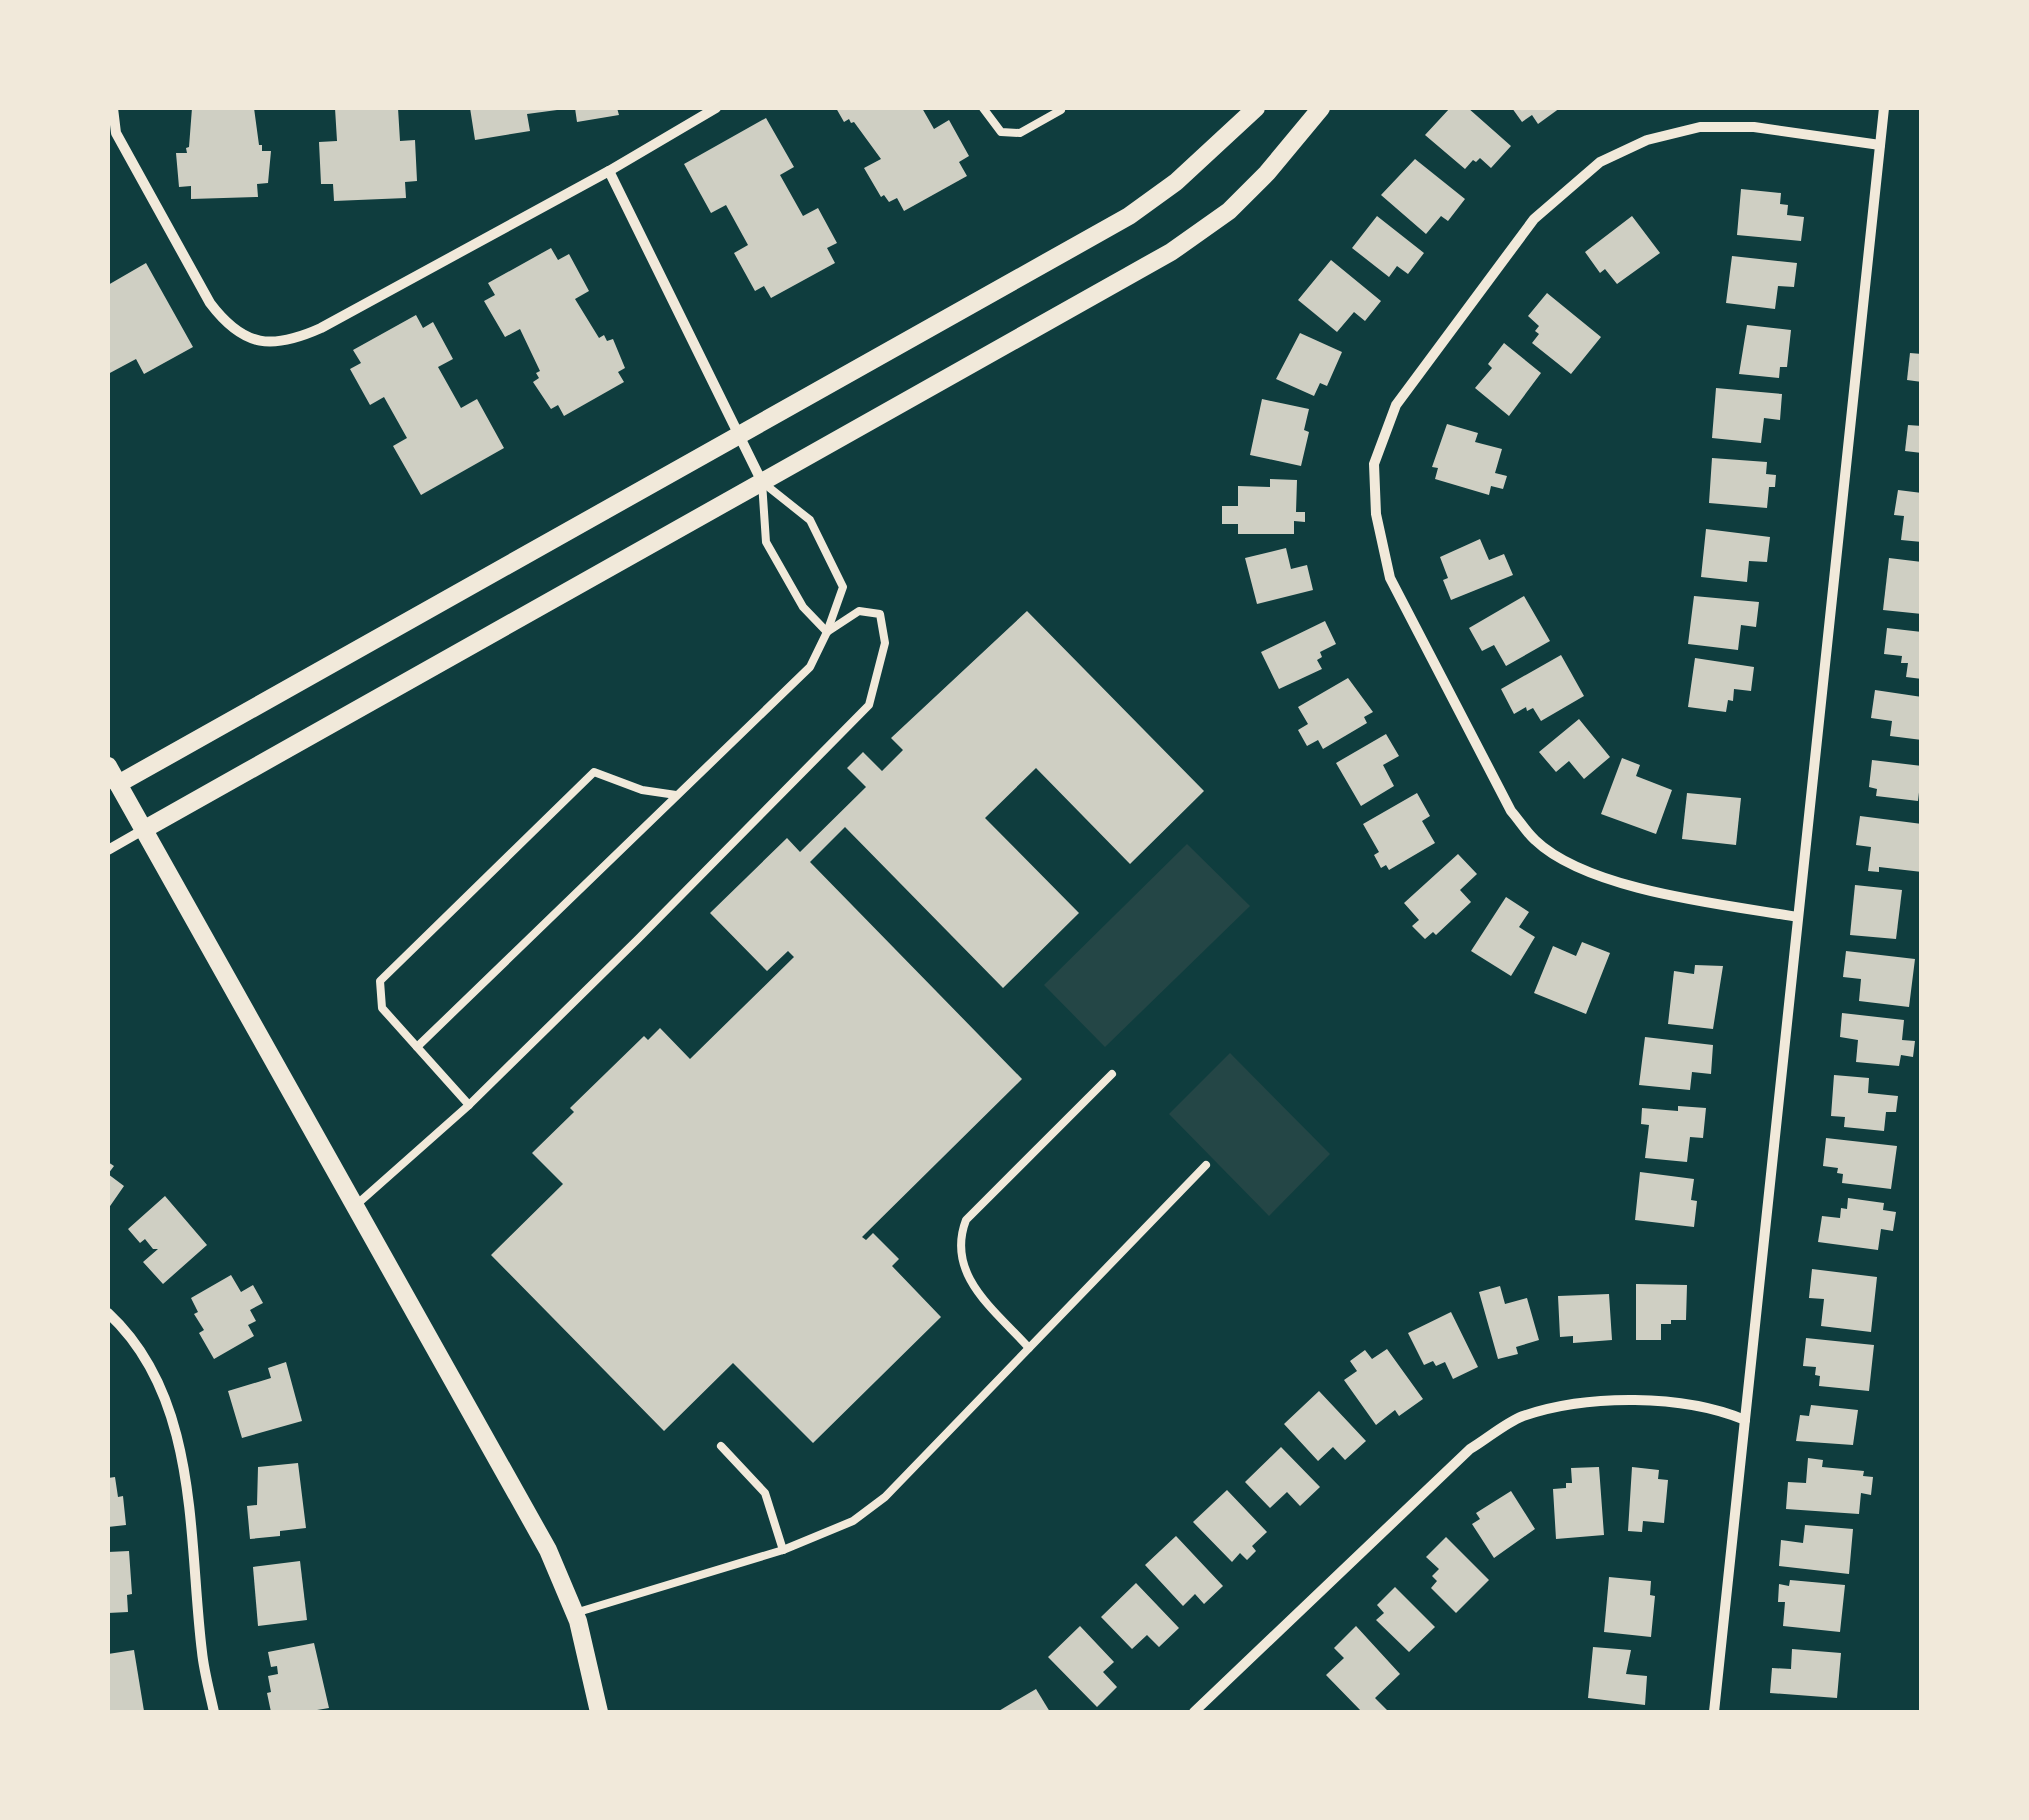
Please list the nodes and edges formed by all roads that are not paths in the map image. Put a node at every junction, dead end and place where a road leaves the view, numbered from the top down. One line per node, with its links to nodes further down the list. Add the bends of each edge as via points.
1 (113, 108): 9 (street, via 116,134 210,303 227,326 257,342 279,343 322,328)
2 (716, 108): 9 (street)
3 (983, 108): 7 (lane, via 1000,132 1020,132)
4 (1256, 108): 10 (street, via 1129,216)
5 (1321, 108): 11 (street, via 1229,211 1171,252)
6 (1884, 108): 8 (street)
7 (1060, 110)
8 (1880, 145): 18 (street); 18 (street, via 1754,127 1700,127 1647,140 1600,162 1534,219 1396,406 1374,464 1390,578 1510,811 1537,842 1581,869 1668,896)
9 (609, 171): 10 (street)
10 (741, 436): 11 (street); 14 (street)
11 (762, 482): 12 (lane, via 766,542 804,607); 12 (lane, via 810,520 843,587); 16 (street)
12 (828, 632): 15 (lane, via 810,667); 21 (lane, via 858,612 880,614 885,643 869,704)
13 (108, 766): 14 (street)
14 (113, 787): 16 (street)
15 (676, 796): 19 (lane); 19 (lane, via 594,772 380,981 382,1008)
16 (143, 830): 17 (street); 23 (street)
17 (108, 850)
18 (1798, 917): 26 (street)
19 (417, 1047): 21 (lane)
20 (1112, 1074): 25 (lane, via 966,1220 959,1238 969,1280)
21 (469, 1105): 23 (lane)
22 (1206, 1166): 25 (lane)
23 (355, 1206): 29 (street, via 548,1550)
24 (108, 1313): 30 (street, via 160,1387 184,1464 202,1656)
25 (1029, 1348): 28 (lane, via 885,1496 853,1521)
26 (1745, 1420): 32 (street, via 1714,1407 1588,1401 1520,1417 1470,1449); 33 (street)
27 (722, 1446): 28 (lane, via 765,1493)
28 (784, 1550): 29 (lane)
29 (575, 1613): 31 (street)
30 (214, 1712)
31 (600, 1712)
32 (1194, 1712)
33 (1714, 1712)

